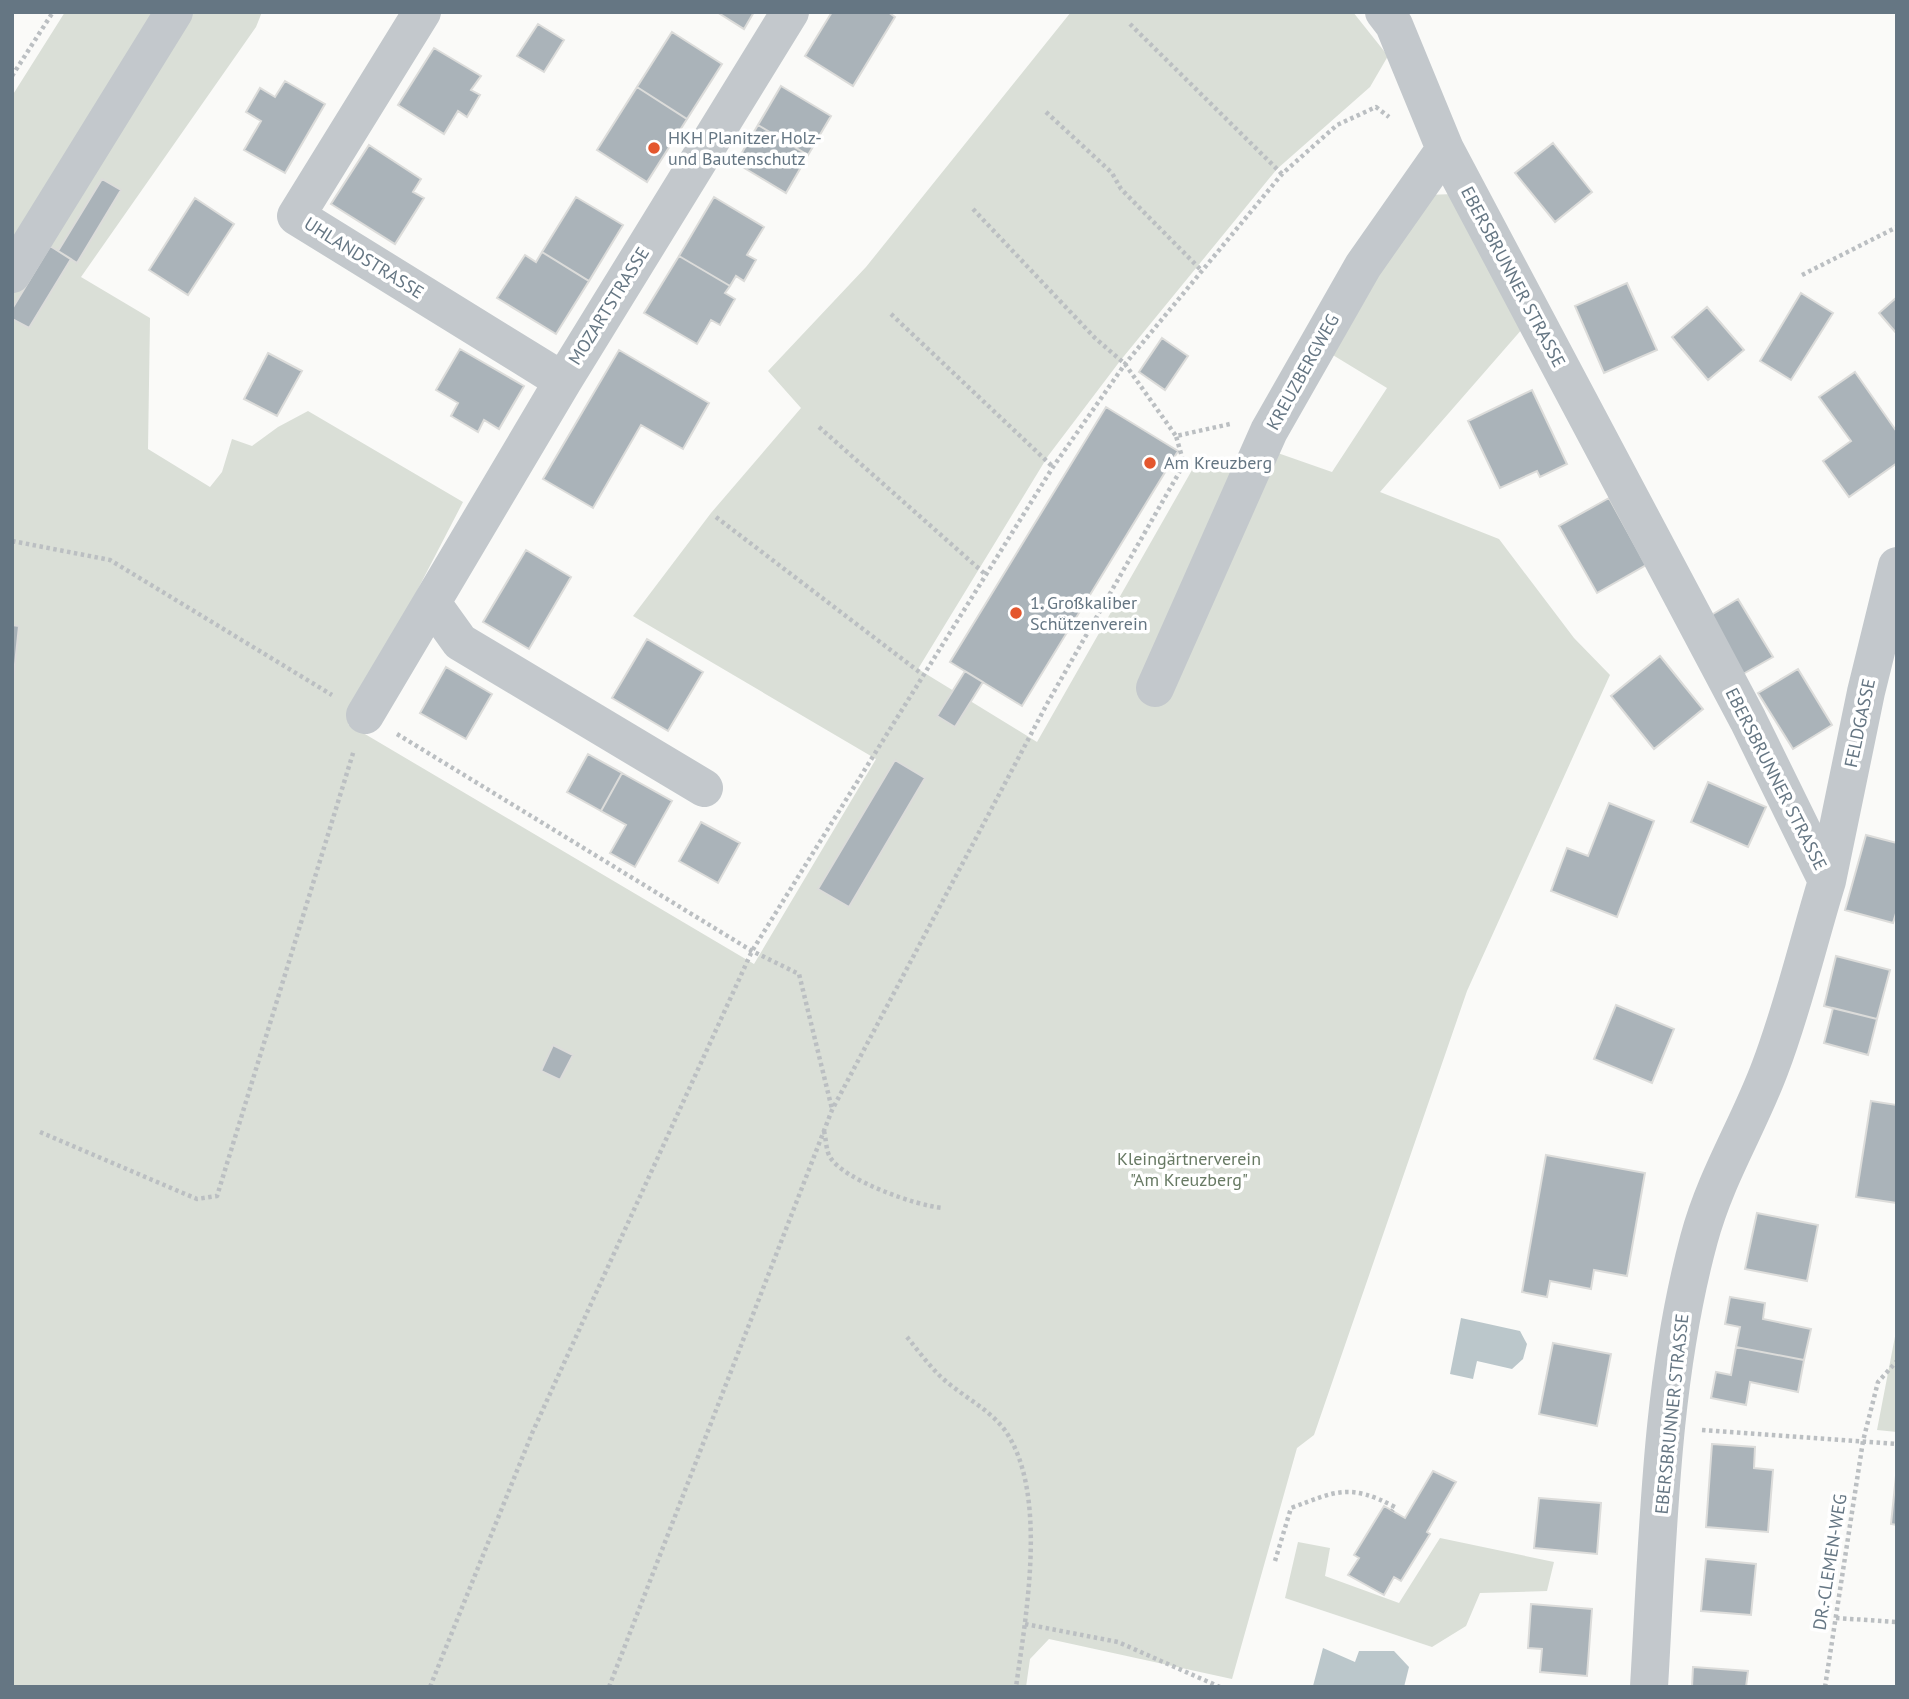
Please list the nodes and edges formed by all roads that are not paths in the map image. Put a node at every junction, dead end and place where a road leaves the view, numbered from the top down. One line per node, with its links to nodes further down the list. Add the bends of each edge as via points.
1 (174, 12): 6 (street)
2 (422, 12): 7 (street, UHLANDSTRASSE, via 296,216)
3 (790, 12): 7 (street, MOZARTSTRASSE)
4 (1384, 12): 5 (street, EBERSBRUNNER STRASSE, via 1394,25)
5 (1445, 149): 10 (street, KREUZBERGWEG, via 1363,265 1269,431); 13 (street, EBERSBRUNNER STRASSE, via 1748,720)
6 (12, 274)
7 (563, 382): 9 (street, MOZARTSTRASSE)
8 (1897, 566): 13 (street, FELDGASSE)
9 (432, 603): 11 (street, MOZARTSTRASSE); 12 (street, via 460,642)
10 (1155, 688)
11 (365, 715)
12 (704, 788)
13 (1827, 881): 14 (street, EBERSBRUNNER STRASSE, via 1770,1069 1728,1156 1698,1240 1679,1331 1667,1427)
14 (1649, 1687)

